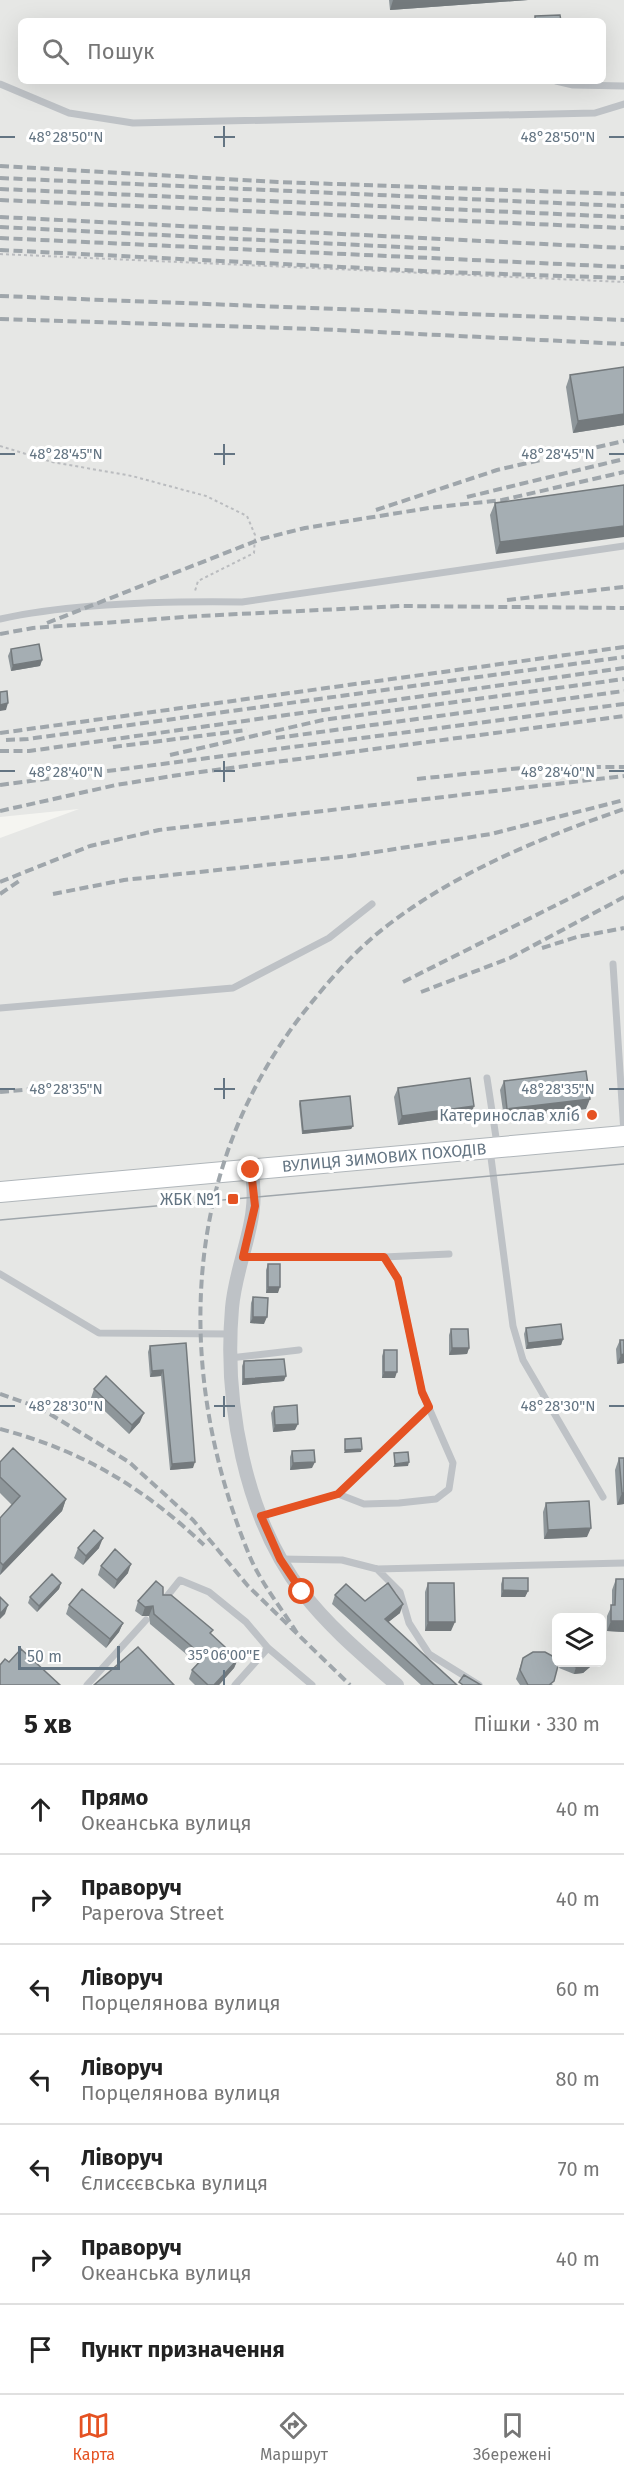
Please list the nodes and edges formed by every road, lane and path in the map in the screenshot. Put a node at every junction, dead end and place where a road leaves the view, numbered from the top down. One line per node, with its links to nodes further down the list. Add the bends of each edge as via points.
1 (0, 84): 4 (lane, via 69,113 133,123 595,114)
2 (569, 84): 3 (lane)
3 (624, 86)
4 (624, 104)
5 (0, 254): 6 (path)
6 (624, 282)
7 (0, 446): 9 (path, via 52,462 132,476 206,496 248,516 255,535 254,553 198,581)
8 (624, 546): 9 (lane, via 253,600)
9 (191, 601): 10 (lane, via 29,612)
10 (0, 618)
11 (372, 904): 13 (lane, via 329,938 233,988)
12 (613, 963): 15 (lane)
13 (0, 1008)
14 (487, 1078): 16 (lane)
15 (624, 1136): 16 (main road, ВУЛИЦЯ ЗИМОВИХ ПОХОДІВ)
16 (494, 1147): 17 (main road, ВУЛИЦЯ ЗИМОВИХ ПОХОДІВ); 28 (lane, via 513,1326 523,1360)
17 (251, 1170): 18 (main road, ВУЛИЦЯ ЗИМОВИХ ПОХОДІВ); 20 (street, via 255,1206)
18 (0, 1192)
19 (449, 1254): 21 (lane)
20 (243, 1257): 21 (lane); 23 (street, via 232,1305)
21 (384, 1257): 26 (lane, via 398,1279 422,1392)
22 (0, 1274): 23 (lane, via 99,1333)
23 (231, 1334): 25 (street)
24 (299, 1350): 25 (lane)
25 (230, 1358): 29 (street, via 241,1453)
26 (429, 1407): 27 (lane); 27 (lane, via 453,1463 449,1489 436,1498 399,1503 364,1504)
27 (338, 1494): 29 (lane)
28 (603, 1497)
29 (261, 1516): 30 (street)
30 (280, 1559): 32 (lane, via 342,1560); 39 (street, via 331,1626)
31 (624, 1563): 32 (lane)
32 (377, 1569): 40 (lane, via 400,1592 409,1623 429,1654)
33 (164, 1600): 35 (lane, via 180,1580 209,1592 246,1622)
34 (146, 1620): 36 (lane)
35 (268, 1648): 37 (lane); 38 (lane)
36 (87, 1685)
37 (235, 1685)
38 (312, 1685)
39 (397, 1685)
40 (479, 1685)

